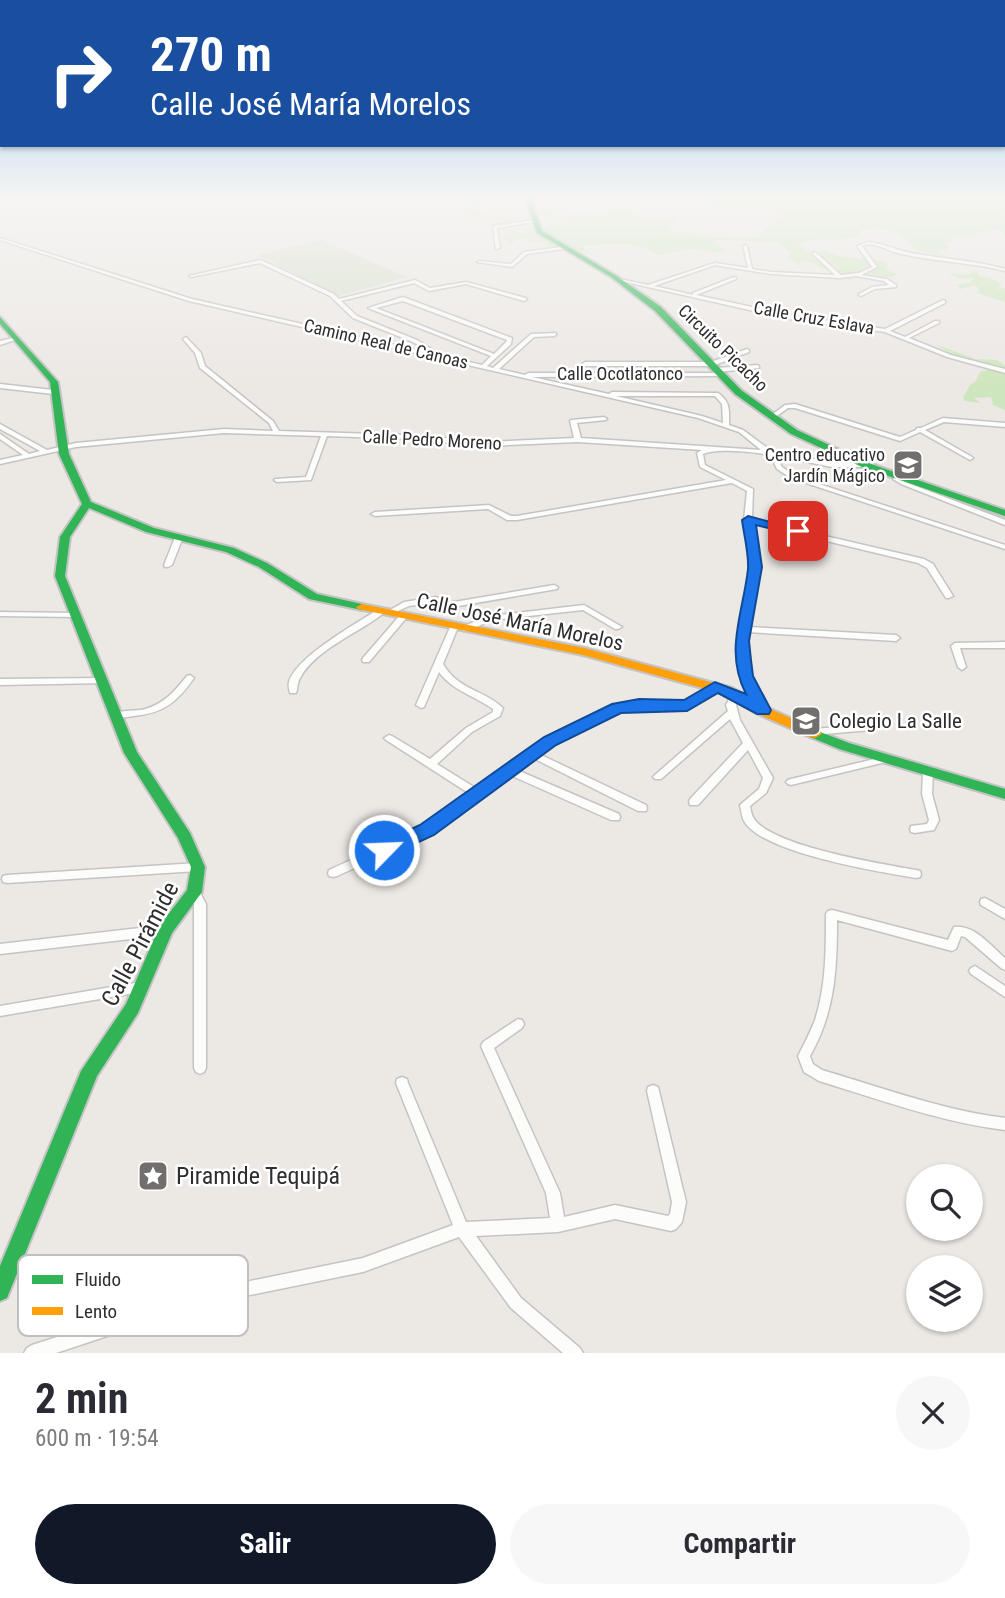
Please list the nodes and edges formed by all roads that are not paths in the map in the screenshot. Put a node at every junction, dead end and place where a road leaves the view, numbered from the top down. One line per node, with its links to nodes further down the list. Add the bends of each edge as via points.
1 (72, 262): 34 (street, Camino Real de Canoas, via 191,300)
2 (248, 262): 14 (street)
3 (262, 262): 22 (street)
4 (480, 262): 5 (street, via 512,266)
5 (516, 262)
6 (587, 262): 17 (street, Circuito Picacho)
7 (749, 262): 11 (street)
8 (825, 262): 15 (street)
9 (871, 262): 13 (street, via 875,267)
10 (979, 262): 12 (street)
11 (750, 268): 15 (street); 18 (street, via 715,264)
12 (1005, 270)
13 (853, 275): 15 (street); 20 (street, via 893,284)
14 (191, 276)
15 (840, 277)
16 (734, 278): 19 (street)
17 (619, 280): 18 (street, Calle Cruz Eslava); 38 (street, Circuito Picacho, via 658,309)
18 (649, 286): 19 (street, Calle Cruz Eslava)
19 (693, 295): 26 (street, Calle Cruz Eslava, via 789,317)
20 (861, 295)
21 (524, 299): 22 (street, via 466,283 429,290 415,281)
22 (339, 300): 34 (street, via 355,317 415,341)
23 (943, 302): 26 (street)
24 (0, 319): 29 (street)
25 (937, 322): 28 (street)
26 (886, 331): 28 (street, Calle Cruz Eslava)
27 (554, 334): 39 (street, via 533,335)
28 (907, 337): 40 (street, Calle Cruz Eslava, via 948,356)
29 (15, 339): 31 (street); 43 (street, via 54,382)
30 (186, 339): 51 (street, via 202,368 271,422)
31 (0, 343)
32 (747, 351): 38 (street)
33 (495, 356): 33 (street, via 386,314 371,308 403,299 510,340); 36 (street)
34 (442, 358): 36 (street, Camino Real de Canoas)
35 (585, 364): 38 (street)
36 (483, 367): 39 (street, Camino Real de Canoas)
37 (757, 367): 38 (street)
38 (716, 369): 41 (street, Calle Ocotlatonco); 45 (street, Circuito Picacho)
39 (494, 370): 41 (street, Camino Real de Canoas)
40 (1005, 371)
41 (520, 376): 44 (street, Camino Real de Canoas)
42 (0, 386): 43 (street)
43 (53, 392): 55 (street)
44 (599, 394): 49 (street, Camino Real de Canoas); 49 (street, via 709,392 722,397 728,409)
45 (772, 417): 50 (street, via 795,406 904,439); 63 (street, Circuito Picacho)
46 (604, 419): 54 (street, via 573,421)
47 (1005, 425): 50 (street, via 951,419)
48 (0, 426): 57 (street)
49 (726, 426): 58 (street, Camino Real de Canoas, via 754,438)
50 (919, 429): 61 (street)
51 (277, 432): 52 (street, Calle Pedro Moreno); 55 (street, Calle Pedro Moreno, via 224,430)
52 (325, 434): 54 (street, Calle Pedro Moreno, via 487,444); 65 (street, via 309,479)
53 (0, 436): 59 (street)
54 (578, 440): 56 (street, Calle Pedro Moreno)
55 (62, 448): 57 (street, Calle Pedro Moreno); 67 (street)
56 (711, 448): 58 (street, Calle Pedro Moreno); 66 (street, via 700,453 699,462 706,470)
57 (46, 452): 59 (street, Calle Pedro Moreno)
58 (768, 452): 60 (street, Calle Pedro Moreno)
59 (27, 455): 62 (street, Calle Pedro Moreno)
60 (785, 456): 63 (street, Calle Pedro Moreno, via 832,465); 73 (street, via 777,463 793,477)
61 (970, 458)
62 (0, 462)
63 (865, 465): 64 (street, Circuito Picacho)
64 (899, 477): 68 (street, Circuito Picacho); 71 (street, via 903,483)
65 (277, 480)
66 (733, 481): 69 (street, via 510,518 489,507); 70 (street, via 751,490)
67 (87, 504): 72 (street, Calle José María Morelos, via 132,524); 79 (street, Calle Pirámide, via 71,522 59,556 61,576)
68 (1005, 513)
69 (375, 514)
70 (748, 520): 76 (street, via 921,561 930,566); 83 (street, via 755,567)
71 (1005, 523)
72 (179, 537): 74 (street); 77 (street, Calle José María Morelos, via 230,550 313,597)
73 (1005, 548)
74 (168, 565)
75 (554, 587): 77 (street, via 447,606 436,599)
76 (949, 596)
77 (386, 612): 80 (street, Calle José María Morelos); 93 (street, via 307,663 293,677)
78 (0, 614): 79 (street)
79 (76, 615): 90 (street, Calle Pirámide)
80 (404, 616): 82 (street, Calle José María Morelos); 86 (street)
81 (618, 627): 82 (street, via 583,607 490,618)
82 (459, 628): 87 (street); 92 (street, Calle José María Morelos, via 584,652)
83 (745, 629): 84 (street); 96 (street, via 741,641 745,676)
84 (896, 638)
85 (1005, 645): 88 (street, via 955,646)
86 (366, 660)
87 (439, 665): 95 (street); 105 (street, via 445,678 460,689 498,708)
88 (962, 667)
89 (190, 678): 98 (street, via 173,702)
90 (103, 681): 91 (street); 98 (street, Calle Pirámide)
91 (0, 682)
92 (715, 688): 94 (street, Calle José María Morelos); 103 (street, via 687,705 618,708)
93 (293, 691)
94 (736, 694): 96 (street, Calle José María Morelos); 97 (street)
95 (421, 705)
96 (763, 710): 100 (street, Calle José María Morelos)
97 (732, 712): 102 (street); 108 (street)
98 (117, 715): 116 (street, Calle Pirámide, via 131,753 186,837)
99 (868, 729): 100 (street)
100 (810, 733): 104 (street, Calle José María Morelos)
101 (389, 738): 105 (street)
102 (749, 743): 112 (street); 118 (street, via 768,778 763,791 743,810 763,835 824,855)
103 (532, 754): 106 (street); 113 (street)
104 (887, 759): 107 (street, Calle José María Morelos); 109 (street)
105 (431, 764): 111 (street)
106 (510, 771): 111 (street); 114 (street)
107 (928, 772): 110 (street, Calle José María Morelos); 115 (street, via 927,794 934,820 930,827)
108 (658, 777)
109 (791, 782)
110 (1005, 794)
111 (479, 795): 117 (street, via 410,839)
112 (694, 802)
113 (642, 808)
114 (615, 817)
115 (915, 829)
116 (198, 867): 119 (street); 120 (street, Calle Pirámide)
117 (333, 873)
118 (916, 874)
119 (7, 879)
120 (194, 892): 123 (street, Calle Pirámide); 131 (street, via 200,904)
121 (985, 902): 122 (street)
122 (1005, 915)
123 (166, 930): 124 (street); 127 (street, Calle Pirámide)
124 (0, 949)
125 (1005, 965): 134 (street, via 958,930 952,946 832,914 830,994 815,1040 804,1056 808,1068 819,1075 919,1109)
126 (975, 971): 128 (street)
127 (141, 987): 129 (street); 138 (street, Calle Pirámide, via 90,1071)
128 (1005, 992)
129 (0, 1011)
130 (518, 1024): 135 (street, via 487,1046 553,1193)
131 (200, 1068)
132 (402, 1083): 136 (street)
133 (653, 1091): 135 (street, via 679,1202 677,1217 671,1224 615,1212)
134 (1005, 1124)
135 (558, 1225): 136 (street)
136 (462, 1229): 137 (street, via 363,1265); 141 (street, via 516,1303)
137 (248, 1288)
138 (0, 1291)
139 (84, 1336): 140 (street)
140 (32, 1353)
141 (575, 1353)

